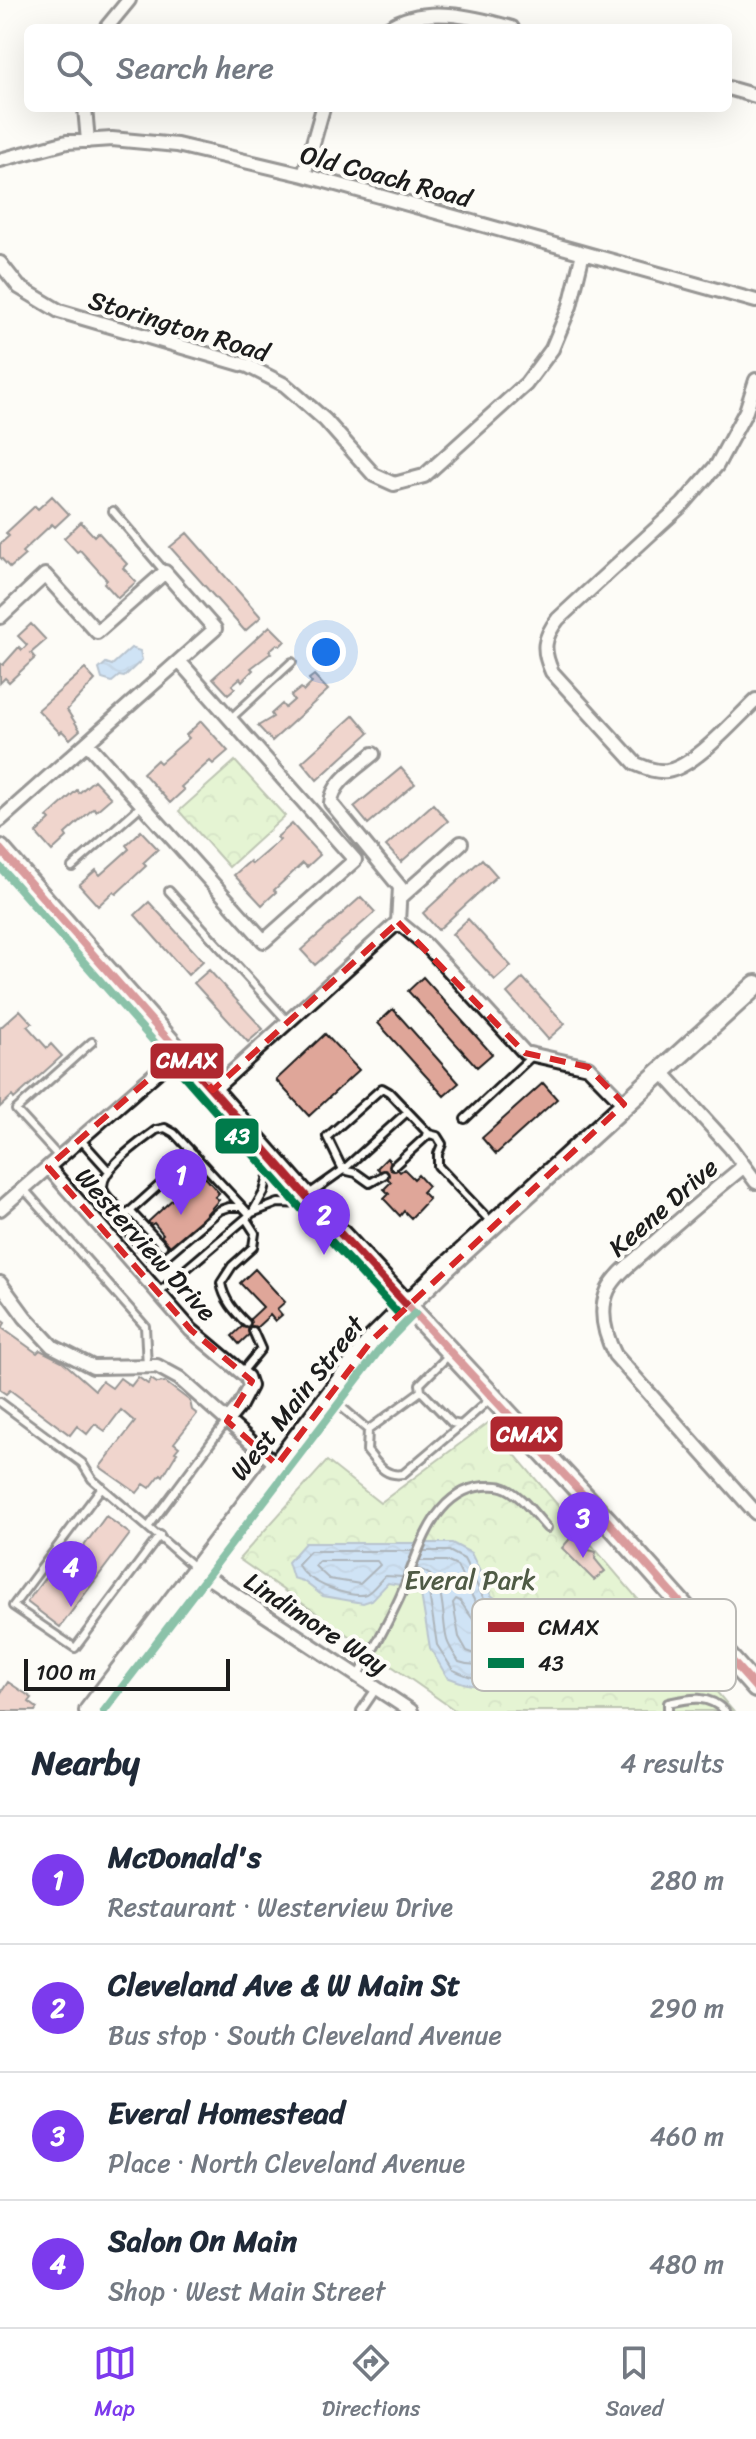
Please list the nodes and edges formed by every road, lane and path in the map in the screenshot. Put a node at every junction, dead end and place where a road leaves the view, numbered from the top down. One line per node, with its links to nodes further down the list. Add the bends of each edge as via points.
1 (129, 0): 2 (street)
2 (109, 24)
3 (394, 24): 4 (street, via 438,14)
4 (497, 24)
5 (732, 89): 6 (street)
6 (756, 96)
7 (85, 112): 9 (street)
8 (322, 112): 11 (street)
9 (88, 141): 10 (street, Old Coach Road, via 48,145); 11 (street, Old Coach Road, via 177,145)
10 (0, 160)
11 (304, 175): 12 (street, Old Coach Road)
12 (583, 253): 13 (street, Storington Road, via 552,349 526,384 424,476 394,484 374,475 285,385 234,361 59,311 19,287); 14 (street, Old Coach Road)
13 (0, 263)
14 (756, 301)
15 (756, 380): 21 (street, via 717,465 683,504 558,619 544,644 552,672 636,764 650,770 676,769)
16 (113, 511): 17 (lane)
17 (165, 572): 18 (street, via 97,632 45,575); 19 (street, via 215,629)
18 (0, 617)
19 (179, 661): 22 (street); 23 (street)
20 (292, 662): 22 (lane)
21 (756, 700)
22 (230, 719): 25 (street, via 355,860 264,941)
23 (87, 743): 25 (street); 26 (street)
24 (373, 754): 31 (street, via 337,786 331,803 392,874)
25 (142, 805): 29 (lane)
26 (0, 820)
27 (461, 843): 31 (street)
28 (0, 849): 36 (main road)
29 (72, 867)
30 (169, 891): 34 (lane)
31 (401, 897): 32 (street)
32 (398, 922): 34 (street); 37 (street)
33 (756, 985): 38 (main road, West Main Street)
34 (288, 1022): 39 (street)
35 (92, 1042): 46 (lane, via 16,1110)
36 (180, 1052): 39 (main road); 44 (street, Westerview Drive)
37 (532, 1056): 40 (street, via 588,1067); 42 (lane)
38 (661, 1071): 40 (main road, West Main Street); 49 (street)
39 (213, 1090): 47 (main road)
40 (624, 1104): 62 (main road, West Main Street)
41 (407, 1112): 43 (lane); 52 (lane); 52 (lane, via 382,1088 372,1094 327,1137)
42 (465, 1119)
43 (429, 1134): 48 (lane); 62 (lane, via 442,1144 438,1166)
44 (80, 1139): 46 (street, Westerview Drive); 51 (lane)
45 (194, 1154): 51 (lane, via 165,1128); 58 (lane); 60 (lane)
46 (59, 1157): 50 (street, Westerview Drive)
47 (272, 1157): 57 (main road); 61 (lane, via 264,1192)
48 (394, 1166)
49 (744, 1166): 55 (street); 81 (street, Keene Drive, via 617,1276 604,1305 605,1336 615,1355)
50 (48, 1167): 56 (street, Westerview Drive); 65 (street, Westerview Drive)
51 (108, 1170): 54 (lane)
52 (343, 1170): 53 (lane, via 370,1183); 57 (lane)
53 (384, 1175)
54 (103, 1182): 58 (lane, via 100,1195 108,1211 157,1259 220,1210); 60 (lane, via 104,1193 126,1215)
55 (756, 1182)
56 (23, 1188): 59 (street, Westerview Drive); 70 (lane, via 145,1326)
57 (310, 1200): 61 (lane, via 278,1203); 66 (main road)
58 (242, 1207): 61 (lane)
59 (0, 1209)
60 (130, 1211): 63 (lane)
61 (249, 1216): 65 (lane); 67 (lane, via 253,1247 221,1283 228,1302)
62 (494, 1224): 66 (main road, West Main Street)
63 (163, 1246)
64 (0, 1283): 70 (street, via 52,1346 93,1367)
65 (158, 1293): 71 (street, Westerview Drive, via 191,1330)
66 (407, 1305): 69 (main road); 73 (main road, West Main Street, via 372,1340)
67 (246, 1323)
68 (253, 1331): 71 (lane, via 261,1349)
69 (451, 1353): 72 (lane, via 420,1384); 74 (main road)
70 (147, 1367): 76 (street, via 157,1366 179,1378)
71 (242, 1372): 76 (street, via 250,1386)
72 (421, 1391): 77 (lane, via 452,1423); 78 (lane)
73 (330, 1397): 78 (lane); 79 (main road, West Main Street)
74 (491, 1397): 77 (lane); 86 (main road)
75 (0, 1402): 80 (lane, via 82,1463)
76 (227, 1421): 79 (street); 82 (lane)
77 (461, 1425): 78 (lane, via 403,1474 392,1476 367,1451)
78 (368, 1430)
79 (277, 1465): 85 (main road, West Main Street)
80 (102, 1487): 82 (lane); 84 (lane, via 13,1606 75,1648)
81 (756, 1513)
82 (149, 1526): 84 (lane)
83 (547, 1528): 88 (lane, via 510,1490 498,1485 459,1493 423,1539 403,1591)
84 (160, 1535): 85 (lane)
85 (197, 1570): 88 (street, Lindimore Way); 91 (main road, West Main Street)
86 (677, 1599)
87 (736, 1665): 89 (main road)
88 (358, 1677): 90 (street, Lindimore Way)
89 (756, 1688)
90 (376, 1689): 92 (lane); 93 (street, Lindimore Way)
91 (89, 1711)
92 (361, 1711)
93 (411, 1711)
94 (668, 1711): 95 (lane, via 668,1703 692,1698 715,1701)
95 (725, 1711)

